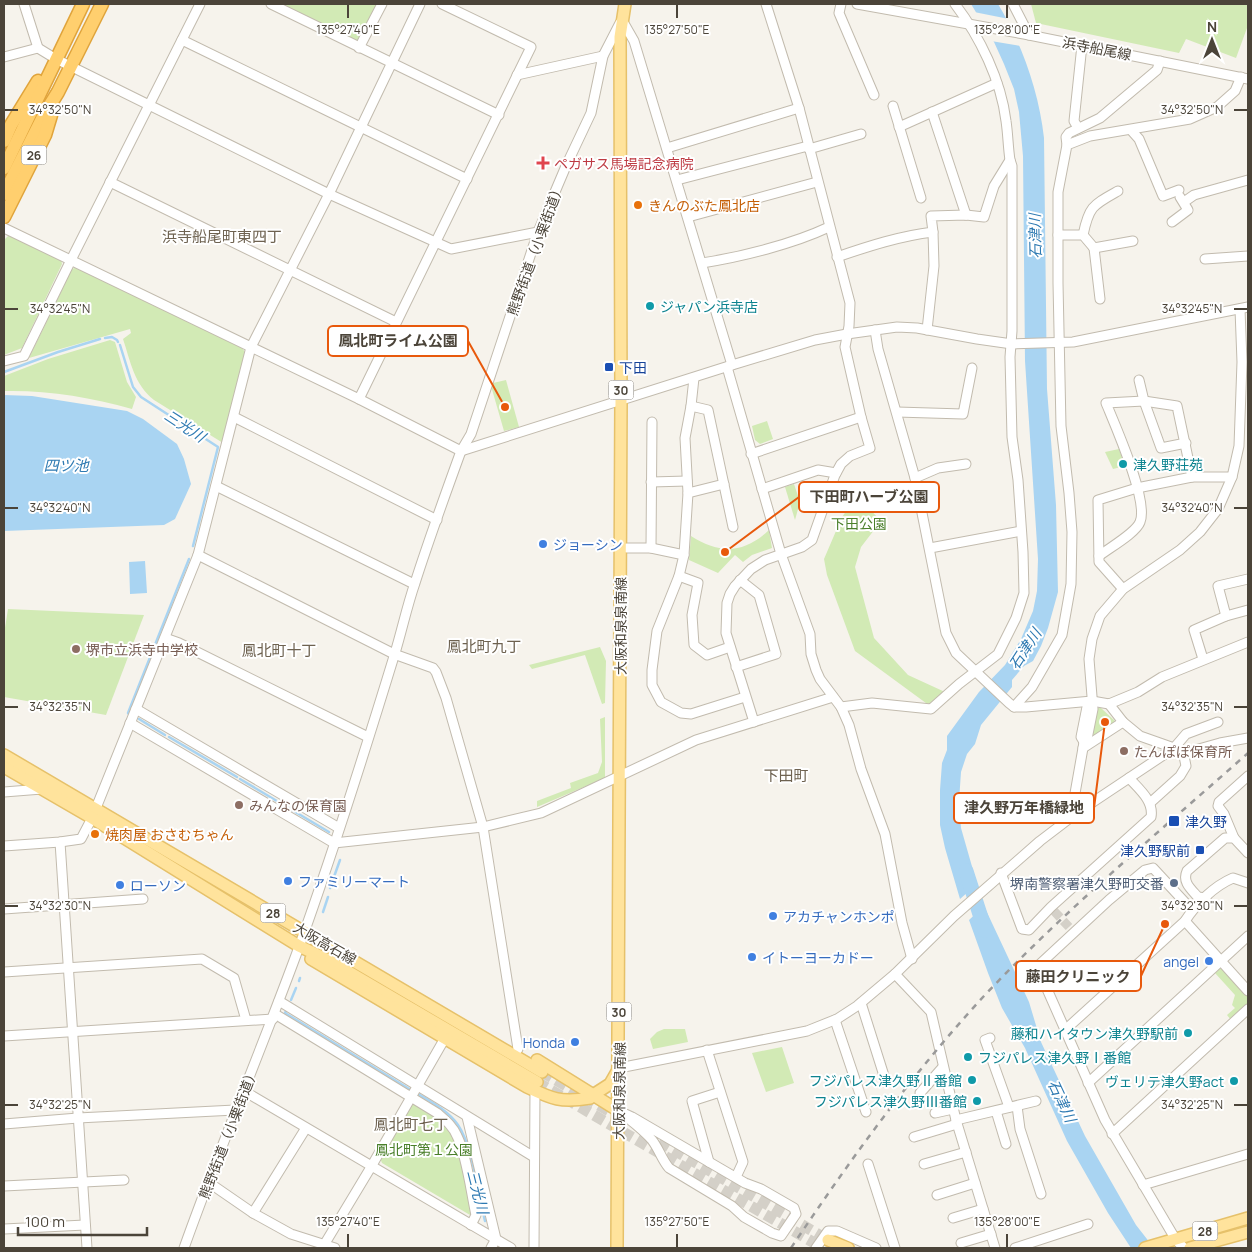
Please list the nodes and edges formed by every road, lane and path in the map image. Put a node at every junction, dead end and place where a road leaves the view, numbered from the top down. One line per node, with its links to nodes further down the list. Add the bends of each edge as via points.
1 (24, 4): 20 (street)
2 (83, 4): 25 (highway, 26)
3 (102, 4): 27 (highway, 26)
4 (200, 4): 18 (street)
5 (271, 4): 21 (street)
6 (382, 4): 21 (street)
7 (420, 4): 26 (street)
8 (442, 4): 28 (street, via 531,47)
9 (625, 4): 15 (main road, 大阪和泉泉南線 / 30)
10 (766, 4): 35 (street)
11 (841, 4): 32 (street, via 839,13)
12 (857, 4): 16 (street, 浜寺船尾線)
13 (955, 4): 16 (street)
14 (1013, 4): 17 (street)
15 (622, 20): 22 (street, 熊野街道（小栗街道）); 47 (street, via 634,41); 95 (main road, 大阪和泉泉南線 / 30)
16 (971, 24): 17 (street, 浜寺船尾線); 30 (street)
17 (1027, 34): 19 (street, 浜寺船尾線)
18 (182, 40): 33 (street); 39 (street)
19 (1082, 46): 24 (street, 浜寺船尾線); 41 (street, via 1074,121)
20 (38, 48): 23 (street); 25 (street)
21 (360, 48): 26 (street)
22 (603, 56): 28 (street); 67 (street, 熊野街道（小栗街道）, via 591,113)
23 (4, 57)
24 (1160, 61): 29 (street, 浜寺船尾線); 38 (street, via 1157,70)
25 (54, 63): 27 (street); 45 (highway, 26, via 35,84); 50 (highway, 26)
26 (391, 63): 37 (street); 39 (street)
27 (72, 66): 31 (highway, 26); 33 (street)
28 (517, 75): 37 (street)
29 (1245, 78): 42 (street, via 1217,107 1190,119)
30 (997, 83): 36 (street); 49 (street, via 1006,119)
31 (58, 92): 57 (highway, 26); 62 (highway, 26, via 45,135)
32 (874, 96)
33 (150, 104): 54 (street); 58 (street)
34 (893, 106): 40 (street)
35 (799, 108): 47 (street); 48 (street)
36 (932, 112): 40 (street); 61 (street)
37 (499, 115): 51 (street)
38 (1100, 118): 41 (street); 44 (street)
39 (360, 127): 51 (street); 58 (street)
40 (900, 127): 60 (street)
41 (1078, 128): 46 (street, via 1066,137)
42 (1131, 130): 44 (street); 59 (street, via 1139,139 1163,196)
43 (861, 134): 48 (street)
44 (1102, 135): 46 (street)
45 (4, 141)
46 (1067, 145): 69 (street, via 1058,192)
47 (667, 148): 52 (street)
48 (808, 148): 52 (street); 55 (street)
49 (1010, 160): 61 (street, via 994,186 984,217); 87 (street)
50 (4, 168)
51 (467, 179): 72 (street)
52 (677, 180): 63 (street)
53 (1248, 180): 59 (street)
54 (110, 182): 77 (street); 79 (street)
55 (817, 182): 63 (street); 65 (street)
56 (1118, 191): 70 (street, via 1096,203 1087,217)
57 (4, 194)
58 (329, 194): 72 (street); 79 (street)
59 (1181, 196): 64 (street, via 1188,210)
60 (921, 198)
61 (966, 215): 68 (street, via 931,216)
62 (4, 216)
63 (688, 218): 78 (street)
64 (1172, 222)
65 (829, 227): 75 (street); 78 (street, via 809,236)
66 (4, 228): 77 (street)
67 (538, 232): 72 (street, via 451,249); 103 (street, 熊野街道（小栗街道）, via 471,434)
68 (934, 232): 75 (street, via 877,243); 84 (street)
69 (1058, 235): 70 (street); 86 (street)
70 (1083, 235): 73 (street)
71 (1132, 241): 73 (street)
72 (436, 243): 82 (street)
73 (1094, 248): 80 (street)
74 (1248, 256): 76 (street)
75 (837, 257): 85 (street, via 850,303)
76 (1205, 259)
77 (71, 260): 88 (street); 89 (street, via 24,356)
78 (702, 263): 90 (street)
79 (290, 270): 82 (street); 88 (street)
80 (1100, 299)
81 (1244, 308): 86 (street); 108 (street, via 1239,446)
82 (396, 322): 94 (street)
83 (875, 330): 84 (street, via 897,327); 85 (street); 98 (street)
84 (927, 330): 87 (street)
85 (847, 334): 90 (street, via 815,340); 99 (street, via 846,347)
86 (1059, 343): 87 (street); 144 (street, via 1061,426 1072,532 1071,584 1062,635 1032,687)
87 (1012, 344): 119 (street, via 1012,437)
88 (251, 347): 94 (street); 100 (street)
89 (4, 362)
90 (730, 366): 92 (street); 104 (street)
91 (972, 368): 98 (street, via 963,414)
92 (694, 378): 95 (street); 97 (street)
93 (1140, 380): 96 (street)
94 (359, 400): 103 (street)
95 (621, 400): 103 (street); 158 (main road, 大阪和泉泉南線 / 30)
96 (1144, 402): 102 (street, via 1177,406); 102 (street, via 1161,448); 114 (street, via 1106,403)
97 (691, 406): 110 (street, via 684,438); 112 (street, via 708,410)
98 (897, 412): 109 (street)
99 (861, 416): 104 (street); 106 (street, via 870,448 850,456)
100 (234, 417): 113 (street); 117 (street)
101 (652, 422): 111 (street)
102 (1186, 443): 107 (street)
103 (461, 451): 117 (street, 熊野街道（小栗街道）)
104 (751, 454): 115 (street)
105 (966, 464): 109 (street, via 938,468)
106 (836, 473): 115 (street, via 818,470); 123 (street, via 812,540)
107 (1192, 477): 108 (street); 114 (street)
108 (1232, 477): 131 (street, via 1218,508 1200,532 1180,550)
109 (915, 478): 122 (street)
110 (687, 481): 111 (street); 116 (street)
111 (651, 482): 121 (street)
112 (724, 484): 116 (street); 118 (street)
113 (216, 486): 124 (street); 130 (street)
114 (1137, 488): 126 (street, via 1142,513 1140,522); 126 (street, via 1098,500)
115 (762, 489): 123 (street)
116 (688, 493): 125 (street)
117 (436, 520): 130 (street)
118 (733, 527)
119 (1021, 531): 122 (street); 140 (street, via 1024,593 998,654)
120 (627, 548): 121 (street)
121 (651, 548): 125 (street)
122 (930, 548): 140 (street, via 946,633 956,653)
123 (781, 554): 129 (street, via 765,560); 142 (street, via 810,634 816,670)
124 (198, 555): 134 (street); 137 (street)
125 (684, 555): 127 (street)
126 (1099, 556): 131 (street, via 1099,562)
127 (679, 576): 136 (street, via 698,583 692,615 694,645 707,655); 141 (street, via 657,631 652,685 661,702 680,713 691,714)
128 (1248, 579): 133 (street, via 1218,586)
129 (740, 580): 136 (street, via 727,603 726,626); 139 (street, via 760,595 776,654)
130 (414, 584): 137 (street)
131 (1123, 589): 145 (street, via 1100,616 1092,639 1089,659)
132 (1248, 610): 133 (street)
133 (1226, 616): 138 (street, via 1194,630)
134 (165, 638): 147 (street); 152 (street)
135 (1248, 642): 138 (street)
136 (730, 647): 139 (street)
137 (394, 654): 152 (street); 167 (street, via 436,672)
138 (1203, 659): 143 (street)
139 (736, 667): 141 (street)
140 (978, 672): 144 (street); 146 (street, via 932,709 872,703)
141 (745, 697): 149 (street)
142 (833, 698): 146 (street); 149 (street)
143 (1110, 704): 145 (street); 150 (street)
144 (1012, 705): 145 (street)
145 (1092, 705): 154 (street, via 1087,707 1081,737)
146 (841, 707): 185 (street, via 885,834)
147 (136, 710): 148 (street); 160 (street)
148 (131, 722): 160 (street); 166 (street)
149 (754, 722): 158 (street, via 696,740)
150 (1122, 722): 154 (street); 155 (street, via 1140,736)
151 (1218, 722): 155 (street, via 1186,734)
152 (368, 737): 168 (street)
153 (1248, 738): 155 (street, via 1188,752)
154 (1085, 743): 165 (street, via 1074,798)
155 (1174, 748): 161 (street); 164 (street, via 1184,756 1186,766 1180,776)
156 (4, 755): 166 (main road, 大阪高石線 / 28)
157 (4, 767): 162 (main road, 大阪高石線 / 28)
158 (620, 776): 167 (street, via 540,813); 205 (main road, 大阪和泉泉南線 / 30)
159 (1248, 776): 169 (street, via 1218,806)
160 (238, 778): 168 (street); 171 (street)
161 (1129, 778): 164 (street); 165 (street)
162 (42, 789): 163 (street); 166 (main road, 大阪高石線 / 28)
163 (4, 792)
164 (1150, 803): 174 (street, via 1151,817 1029,930 1022,929)
165 (1078, 812): 174 (street)
166 (94, 814): 170 (street, via 81,839); 182 (main road, 大阪高石線 / 28); 184 (main road, 大阪高石線 / 28)
167 (484, 827): 171 (street); 202 (street)
168 (339, 828): 171 (street)
169 (1234, 838): 173 (street); 176 (street, via 1225,838 1184,877 1198,897)
170 (60, 842): 172 (street); 178 (street)
171 (334, 843): 182 (street)
172 (4, 846)
173 (1248, 853)
174 (1002, 874): 185 (street)
175 (1248, 883): 176 (street, via 1233,878)
176 (1206, 898): 180 (street)
177 (143, 899): 178 (street)
178 (65, 905): 179 (street); 187 (street)
179 (4, 909)
180 (1192, 910): 181 (street); 197 (street, via 1153,868 1145,870 1072,929 1040,964 1039,971)
181 (1185, 921): 186 (street); 197 (street)
182 (304, 931): 184 (street); 202 (main road, via 338,943); 206 (main road, 大阪高石線 / 28)
183 (1248, 936): 186 (street)
184 (299, 946): 191 (street, 熊野街道（小栗街道）); 200 (main road, via 310,958); 206 (main road, 大阪高石線 / 28)
185 (912, 959): 189 (street)
186 (1221, 961): 190 (street); 208 (street)
187 (69, 968): 188 (street); 195 (street, via 202,960 234,978); 198 (street)
188 (4, 972)
189 (895, 974): 192 (street); 204 (street, via 931,1012)
190 (1248, 991)
191 (280, 1001): 194 (street, 熊野街道（小栗街道）); 210 (street)
192 (861, 1003): 196 (street); 207 (street)
193 (1248, 1009): 227 (street)
194 (274, 1016): 195 (street); 209 (street, 熊野街道（小栗街道）); 210 (street)
195 (246, 1020): 198 (street)
196 (835, 1020): 203 (street, via 807,1031); 220 (street)
197 (1065, 1030): 208 (street)
198 (72, 1031): 199 (street); 223 (street)
199 (4, 1036)
200 (445, 1038): 206 (main road); 210 (street)
201 (990, 1038): 215 (street, via 985,1040)
202 (518, 1049): 213 (main road)
203 (707, 1050): 205 (street); 211 (street)
204 (944, 1067): 212 (street); 216 (street)
205 (619, 1068): 213 (main road, via 610,1084); 218 (main road, 大阪和泉泉南線 / 30)
206 (538, 1082): 213 (main road, via 551,1098 575,1101); 232 (street)
207 (886, 1082)
208 (1088, 1083): 227 (street)
209 (244, 1091): 217 (street, 熊野街道（小栗街道）); 226 (street)
210 (414, 1092): 222 (street); 236 (street); 252 (street, via 450,1124 457,1136 476,1215)
211 (720, 1092): 233 (street, via 692,1101); 237 (street, via 744,1162)
212 (920, 1093)
213 (593, 1095): 218 (main road)
214 (1036, 1101): 215 (street)
215 (1013, 1107): 219 (street); 244 (street)
216 (953, 1108): 221 (street); 224 (street)
217 (235, 1110): 223 (street); 239 (street, 熊野街道（小栗街道）)
218 (619, 1111): 233 (street); 237 (street, via 654,1142 668,1168 732,1206 744,1217 781,1236 796,1214 794,1208); 269 (main road, 大阪和泉泉南線 / 30)
219 (996, 1111): 224 (street); 229 (street)
220 (866, 1112)
221 (935, 1113)
222 (467, 1117): 232 (street); 256 (street)
223 (78, 1118): 225 (street); 240 (street)
224 (957, 1122): 228 (street); 230 (street)
225 (4, 1124)
226 (306, 1128): 236 (street); 247 (street)
227 (1112, 1134): 242 (street)
228 (914, 1137)
229 (1006, 1144)
230 (966, 1152): 235 (street); 241 (street)
231 (1248, 1154): 242 (street)
232 (534, 1157): 268 (street)
233 (709, 1162): 237 (street)
234 (868, 1164): 273 (street)
235 (924, 1164)
236 (371, 1167): 252 (street); 261 (street)
237 (736, 1177)
238 (124, 1180): 240 (street)
239 (208, 1182): 247 (street); 263 (street, 熊野街道（小栗街道）)
240 (82, 1183): 243 (street); 251 (street)
241 (975, 1183): 245 (street); 246 (street)
242 (1143, 1185): 258 (street)
243 (4, 1186)
244 (1042, 1189)
245 (937, 1195)
246 (983, 1209): 248 (street); 255 (street)
247 (253, 1213): 259 (street)
248 (953, 1218)
249 (1248, 1218): 258 (main road, 28)
250 (1088, 1224): 275 (street)
251 (85, 1225): 253 (street); 262 (street)
252 (471, 1225): 256 (street)
253 (4, 1229)
254 (1248, 1232): 278 (main road, 28)
255 (991, 1234): 260 (street); 274 (street)
256 (496, 1239): 266 (street); 267 (street)
257 (828, 1240): 271 (main road)
258 (1176, 1240): 276 (main road, 28); 277 (street)
259 (309, 1241): 261 (street); 264 (street)
260 (961, 1243)
261 (324, 1245): 265 (street)
262 (87, 1248)
263 (184, 1248)
264 (303, 1248)
265 (335, 1248)
266 (491, 1248)
267 (511, 1248)
268 (534, 1248)
269 (617, 1248)
270 (816, 1248): 272 (street, via 828,1230)
271 (848, 1248)
272 (876, 1248)
273 (895, 1248)
274 (995, 1248)
275 (1015, 1248)
276 (1145, 1248)
277 (1184, 1248)
278 (1190, 1248)

